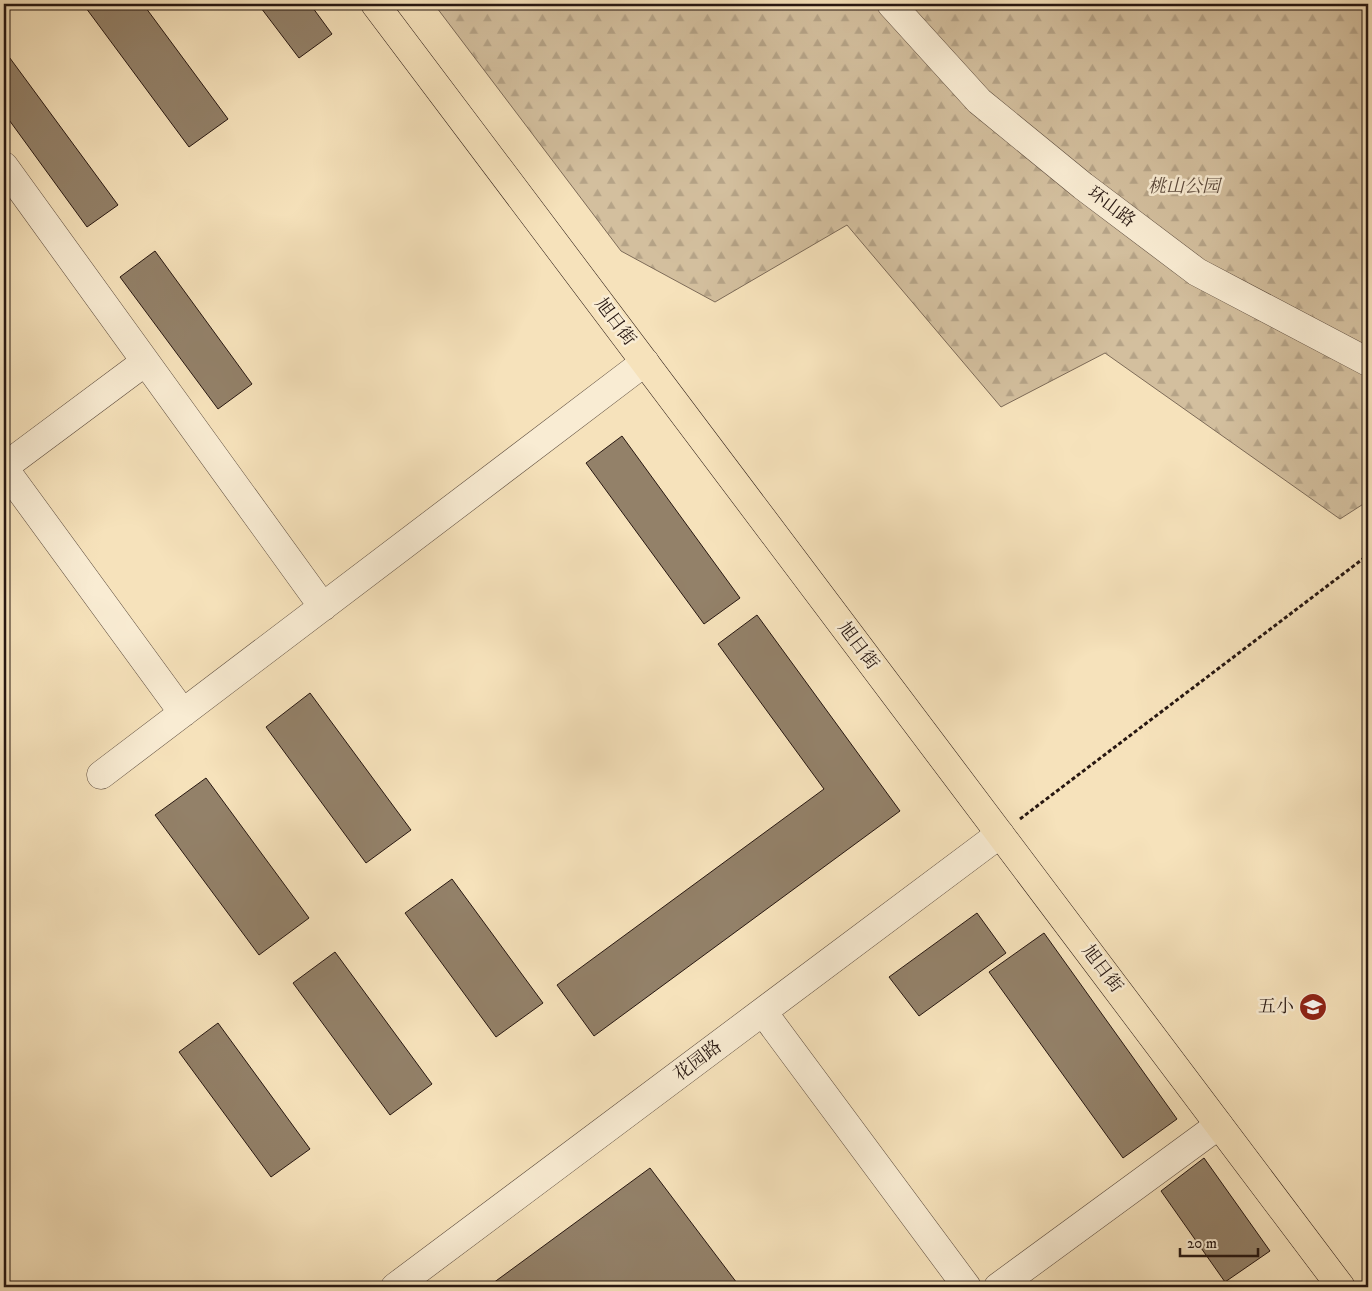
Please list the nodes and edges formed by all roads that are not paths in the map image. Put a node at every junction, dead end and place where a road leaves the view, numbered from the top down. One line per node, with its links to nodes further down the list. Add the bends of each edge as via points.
1 (375, 4): 5 (main road, 旭日街)
2 (891, 4): 6 (street, 环山路, via 980,101 1083,186 1197,272)
3 (4, 166): 4 (street)
4 (146, 362): 7 (street); 8 (street)
5 (645, 362): 8 (street); 11 (main road, 旭日街)
6 (1368, 362)
7 (4, 468): 9 (street)
8 (322, 607): 9 (street)
9 (182, 713): 10 (street)
10 (101, 775)
11 (1000, 834): 12 (street, 花园路); 13 (main road, 旭日街)
12 (763, 1012): 14 (street, 花园路); 15 (street)
13 (1219, 1125): 16 (street); 17 (main road, 旭日街)
14 (405, 1284)
15 (967, 1287)
16 (998, 1287)
17 (1341, 1287)

